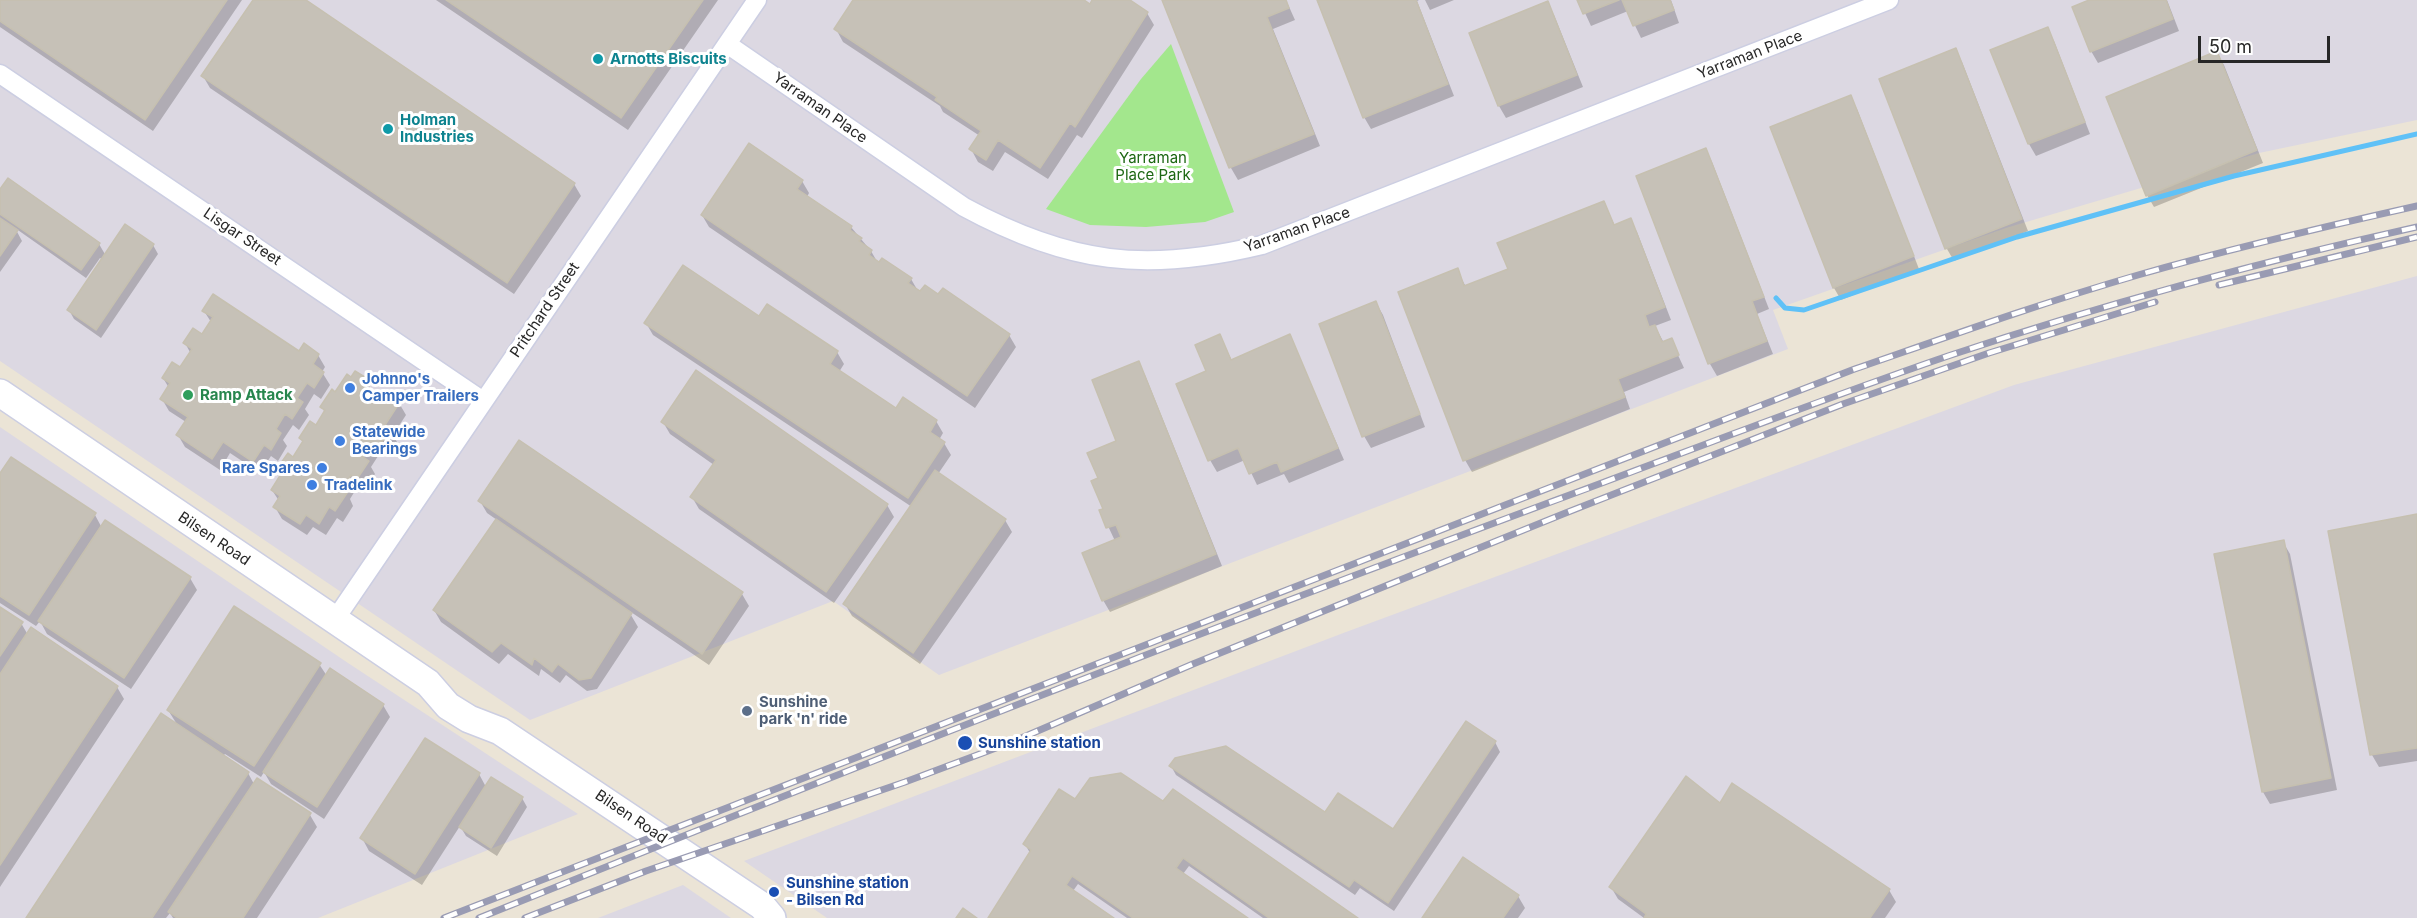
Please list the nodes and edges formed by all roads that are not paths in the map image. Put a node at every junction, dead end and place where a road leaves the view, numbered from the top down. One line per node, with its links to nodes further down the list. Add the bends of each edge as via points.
1 (757, 0): 3 (street, Pritchard Street)
2 (1889, 0): 3 (street, Yarraman Place, via 1262,244 1218,256 1177,261 1132,262 1089,255 1054,247 994,224)
3 (727, 44): 6 (street, Pritchard Street)
4 (0, 74): 6 (street, Lisgar Street)
5 (0, 393): 7 (street, Bilsen Road)
6 (483, 401): 7 (street, Pritchard Street)
7 (334, 621): 8 (street, Bilsen Road, via 428,683 448,706 500,731)
8 (767, 912): 9 (street, Bilsen Road)
9 (794, 918)

